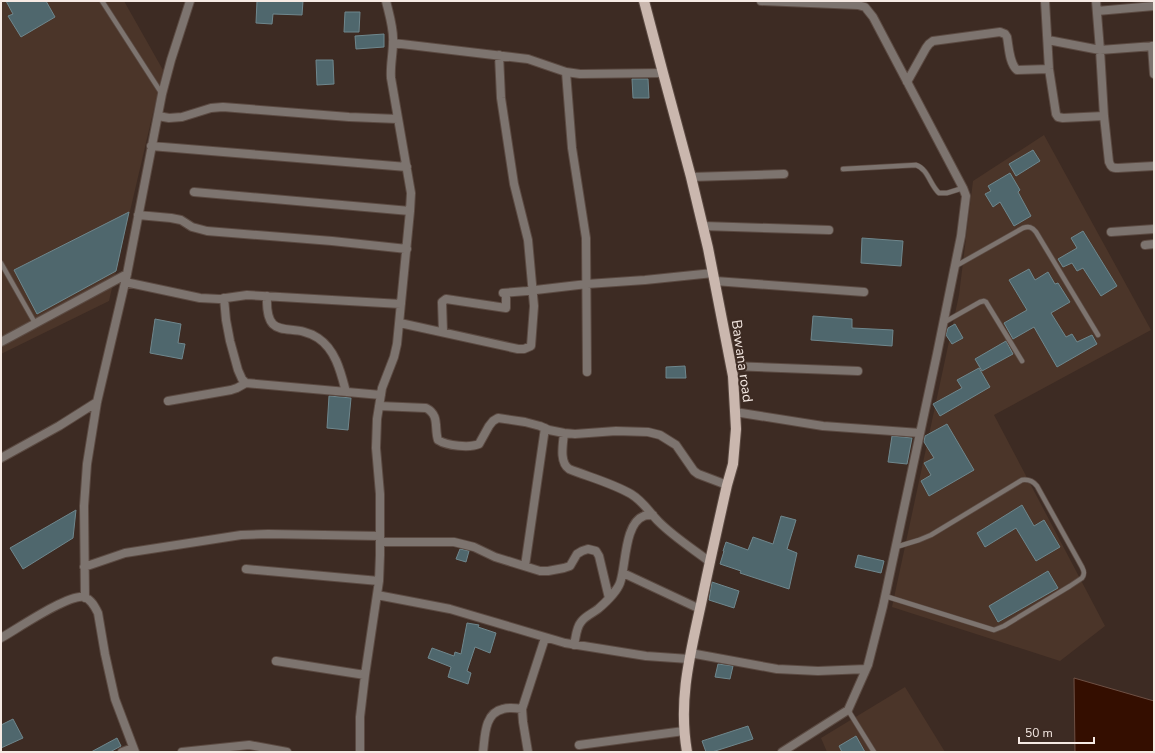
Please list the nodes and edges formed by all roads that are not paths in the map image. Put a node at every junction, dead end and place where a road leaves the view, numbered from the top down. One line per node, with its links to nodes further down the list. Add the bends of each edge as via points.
1 (102, 1): 20 (lane)
2 (190, 1): 20 (street)
3 (386, 1): 11 (street)
4 (644, 1): 17 (main road, Bawana road)
5 (761, 1): 19 (street, via 865,7 873,17)
6 (1045, 1): 10 (street)
7 (1096, 1): 9 (street)
8 (1154, 6): 9 (street)
9 (1097, 11): 13 (street)
10 (1048, 40): 13 (street); 15 (street)
11 (393, 43): 14 (street); 23 (street, via 390,69)
12 (1153, 46): 13 (street); 18 (street)
13 (1100, 50): 22 (street)
14 (499, 55): 16 (street, via 534,60); 46 (street, via 501,98 514,184 528,240)
15 (1049, 69): 19 (street, via 1017,70 1012,63 1007,38 1000,32 933,41 926,48); 22 (street, via 1054,109 1058,117)
16 (566, 72): 17 (street); 45 (street, via 572,148 586,230)
17 (663, 73): 29 (main road, Bawana road)
18 (1154, 74)
19 (907, 82): 30 (street)
20 (162, 94): 21 (street)
21 (158, 116): 23 (street, via 182,117 223,107); 24 (street)
22 (1104, 116): 25 (street, via 1109,162 1113,168)
23 (398, 119): 26 (street)
24 (151, 146): 26 (street); 33 (street)
25 (1154, 166)
26 (407, 167): 32 (street, via 411,193)
27 (842, 169): 30 (lane, via 916,165 921,166 939,193)
28 (784, 174): 29 (street)
29 (691, 177): 34 (main road, Bawana road)
30 (963, 188): 42 (street, via 966,196)
31 (194, 192): 32 (street)
32 (410, 211): 40 (street)
33 (138, 215): 40 (street, via 181,220 192,227 207,231); 44 (street)
34 (703, 226): 36 (street); 43 (main road, Bawana road)
35 (1154, 229): 37 (street)
36 (829, 230)
37 (1111, 232)
38 (1154, 244): 39 (street)
39 (1145, 245)
40 (407, 249): 50 (street)
41 (1, 263): 51 (lane)
42 (954, 268): 53 (street); 55 (lane, via 1023,228 1033,228)
43 (714, 277): 45 (street); 47 (street); 58 (main road, Bawana road)
44 (126, 278): 49 (street, via 200,298); 51 (street); 65 (street)
45 (587, 284): 46 (street); 60 (street)
46 (532, 290): 54 (street, via 504,293 506,308 446,299 442,302); 54 (street, via 534,306 532,342 529,347 518,349)
47 (864, 292)
48 (267, 296): 49 (street); 50 (street); 62 (street, via 268,315 273,325 281,329 309,333 331,351 341,370)
49 (224, 298): 61 (street, via 233,352 238,370)
50 (401, 304): 52 (street)
51 (35, 323): 56 (street)
52 (400, 323): 54 (street); 63 (street, via 394,357)
53 (944, 323): 57 (lane, via 984,301); 70 (street)
54 (443, 332)
55 (1098, 335)
56 (1, 342)
57 (1022, 361)
58 (731, 366): 59 (street); 67 (main road, Bawana road)
59 (858, 371)
60 (587, 372)
61 (246, 383): 62 (street); 64 (street, via 231,390)
62 (346, 392): 63 (street)
63 (381, 395): 66 (street)
64 (168, 401)
65 (98, 402): 71 (street); 78 (street, via 84,506)
66 (379, 406): 68 (street, via 426,408 432,411 438,440 447,444 479,444 489,426 498,418); 74 (street, via 376,448)
67 (735, 412): 70 (street, via 822,426); 72 (main road, Bawana road, via 733,464)
68 (545, 428): 69 (street); 77 (street)
69 (564, 433): 72 (street, via 616,430 660,435 676,445 694,471); 73 (street, via 565,467 632,495)
70 (920, 433): 75 (street)
71 (1, 458)
72 (727, 485): 76 (main road, Bawana road)
73 (653, 515): 76 (street, via 664,527); 80 (street, via 643,516 630,534 626,546)
74 (380, 539): 77 (street, via 454,542); 78 (street, via 241,535 125,553); 81 (street)
75 (896, 548): 83 (street); 83 (lane, via 931,535 1022,480 1031,480 1037,486 1082,566 1084,575 1070,586 994,630)
76 (710, 562): 86 (main road, Bawana road)
77 (525, 566): 85 (street, via 540,571 564,568 570,566 577,554 593,549 599,556)
78 (84, 567): 84 (street)
79 (246, 569): 81 (street)
80 (624, 573): 85 (street); 86 (street)
81 (379, 581): 82 (street)
82 (377, 595): 88 (street, via 450,609); 93 (street)
83 (885, 596): 92 (street)
84 (84, 598): 87 (street, via 74,598 57,605); 98 (street, via 92,603 98,613 115,700)
85 (609, 598): 89 (street, via 598,610 582,621)
86 (700, 609): 90 (main road, Bawana road)
87 (1, 638)
88 (545, 638): 89 (street); 94 (street)
89 (574, 645): 90 (street, via 646,656)
90 (689, 656): 92 (street, via 777,669); 96 (main road, Bawana road, via 683,712)
91 (276, 661): 93 (street)
92 (866, 669): 95 (street)
93 (365, 675): 102 (street, via 360,717)
94 (522, 708): 103 (street, via 505,708 492,715 486,731); 104 (street)
95 (848, 710): 106 (street); 107 (lane)
96 (684, 731): 97 (street); 105 (main road, Bawana road)
97 (578, 745)
98 (134, 750): 99 (street)
99 (122, 752)
100 (182, 752): 101 (street, via 249,745)
101 (287, 752)
102 (360, 752)
103 (483, 752)
104 (528, 752)
105 (687, 752)
106 (782, 752)
107 (874, 752)

